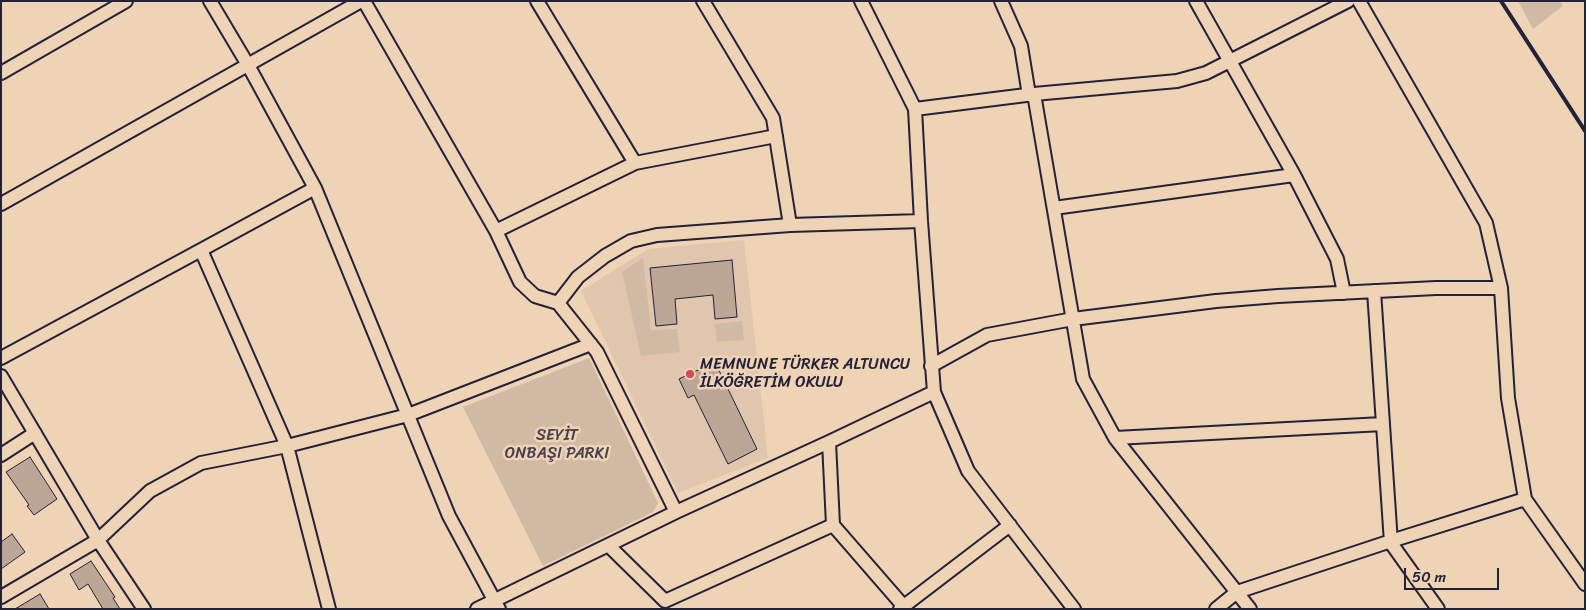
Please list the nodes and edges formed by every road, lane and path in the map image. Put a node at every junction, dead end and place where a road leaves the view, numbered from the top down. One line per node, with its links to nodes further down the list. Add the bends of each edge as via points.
1 (126, 1): 13 (street)
2 (210, 1): 12 (street)
3 (362, 1): 12 (street); 24 (street)
4 (537, 1): 17 (street)
5 (703, 1): 16 (street, via 773,118)
6 (861, 1): 15 (street)
7 (1196, 1): 11 (street)
8 (1348, 1): 11 (street)
9 (1359, 1): 26 (street, via 1486,223)
10 (1002, 2): 14 (street, via 1021,46)
11 (1229, 61): 14 (street, via 1206,73 1177,81); 18 (street)
12 (248, 65): 19 (street); 20 (street)
13 (1, 73)
14 (1032, 94): 15 (street); 21 (street)
15 (915, 109): 22 (street)
16 (776, 136): 17 (street); 23 (street)
17 (635, 163): 24 (street)
18 (1294, 175): 21 (street); 28 (street, via 1338,259)
19 (315, 188): 25 (street); 36 (street)
20 (1, 204)
21 (1054, 208): 30 (street)
22 (921, 220): 23 (street); 33 (street)
23 (790, 225): 29 (street, via 657,235 631,241 578,277)
24 (496, 231): 29 (street, via 520,282 535,296)
25 (201, 250): 32 (street); 41 (street)
26 (1501, 288): 27 (street); 43 (street, via 1508,398)
27 (1374, 291): 28 (street); 37 (street)
28 (1344, 293): 30 (street, via 1216,301)
29 (558, 303): 31 (street)
30 (1073, 319): 33 (street, via 987,335); 39 (street, via 1083,379)
31 (591, 344): 36 (street); 44 (street)
32 (1, 358)
33 (931, 366): 35 (street)
34 (1, 376): 38 (street)
35 (934, 392): 40 (street); 46 (street, via 968,471)
36 (408, 415): 41 (street); 53 (street, via 449,516)
37 (1383, 424): 39 (street); 48 (street)
38 (35, 433): 42 (street); 47 (street)
39 (1115, 438): 51 (street)
40 (829, 442): 44 (street); 45 (street)
41 (287, 446): 47 (street, via 202,463 150,491); 57 (street)
42 (1, 455)
43 (1525, 499): 48 (street); 50 (street)
44 (676, 512): 49 (street)
45 (833, 524): 54 (street); 55 (street)
46 (1010, 525): 55 (street); 59 (street)
47 (98, 540): 52 (street); 56 (street)
48 (1391, 541): 51 (street); 62 (street)
49 (608, 545): 53 (street); 54 (street)
50 (1585, 584)
51 (1237, 592): 60 (street); 61 (street)
52 (1, 597)
53 (497, 604): 58 (street)
54 (667, 605)
55 (903, 608)
56 (144, 609)
57 (328, 609)
58 (477, 609)
59 (1074, 609)
60 (1216, 609)
61 (1250, 609)
62 (1438, 609)

